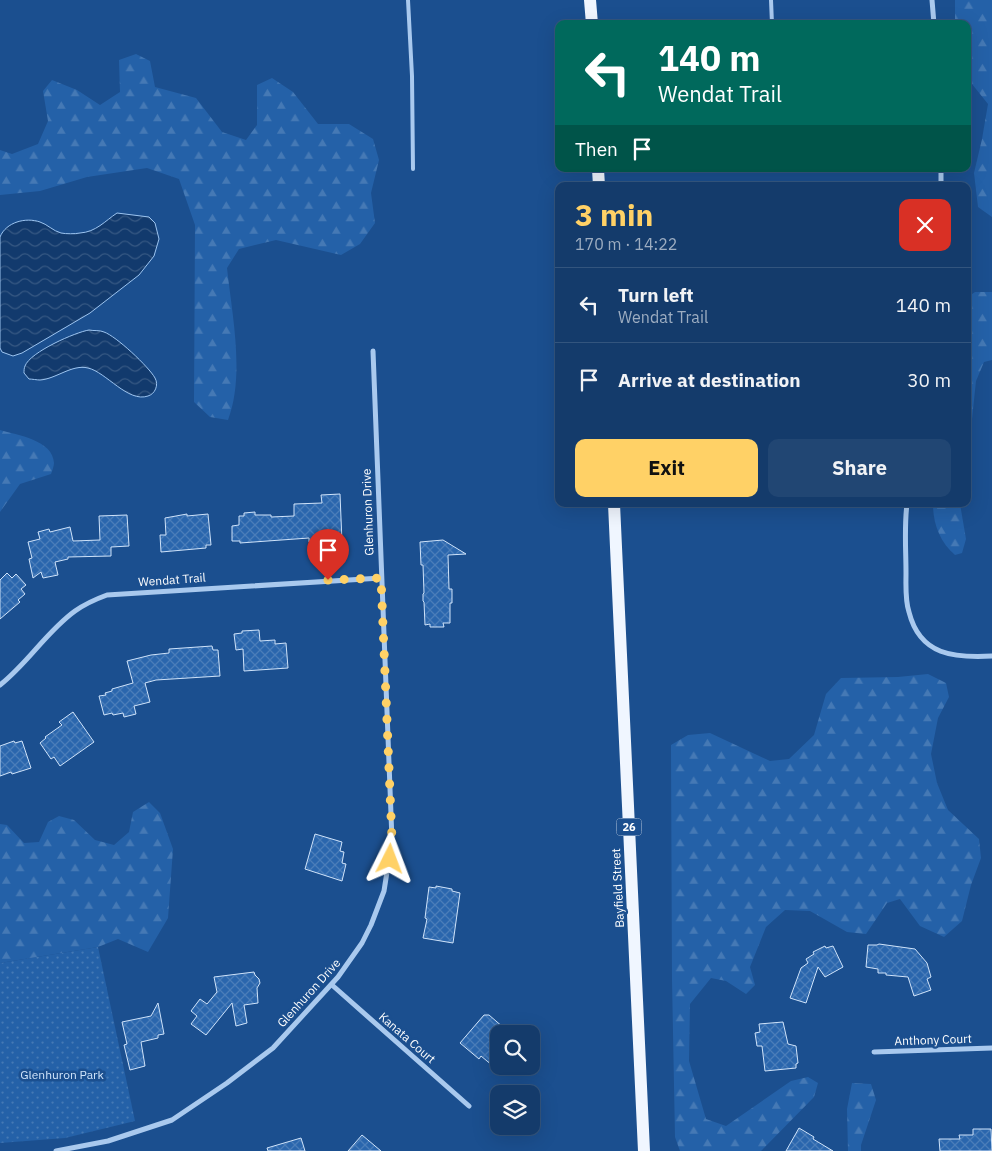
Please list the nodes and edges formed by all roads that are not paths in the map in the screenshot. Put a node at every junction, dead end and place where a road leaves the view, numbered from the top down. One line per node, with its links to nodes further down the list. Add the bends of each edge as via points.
1 (408, 0): 8 (lane)
2 (590, 0): 5 (main road)
3 (771, 0): 6 (lane)
4 (932, 0): 7 (street)
5 (592, 20)
6 (772, 20)
7 (934, 20)
8 (413, 169)
9 (373, 352): 12 (street, Glenhuron Drive)
10 (614, 507): 20 (main road, Bayfield Street / 26)
11 (907, 507): 13 (street, via 907,602 917,631 931,646 948,655 966,658)
12 (381, 578): 14 (street, Wendat Trail, via 107,594 63,621); 15 (street, Glenhuron Drive, via 392,840 390,859 384,891 371,925 351,961)
13 (992, 656)
14 (0, 685)
15 (332, 985): 18 (street, Kanata Court); 19 (street, Glenhuron Drive, via 273,1048 172,1120 108,1141)
16 (992, 1048): 17 (street, Anthony Court)
17 (874, 1052)
18 (469, 1106)
19 (56, 1151)
20 (644, 1151)

